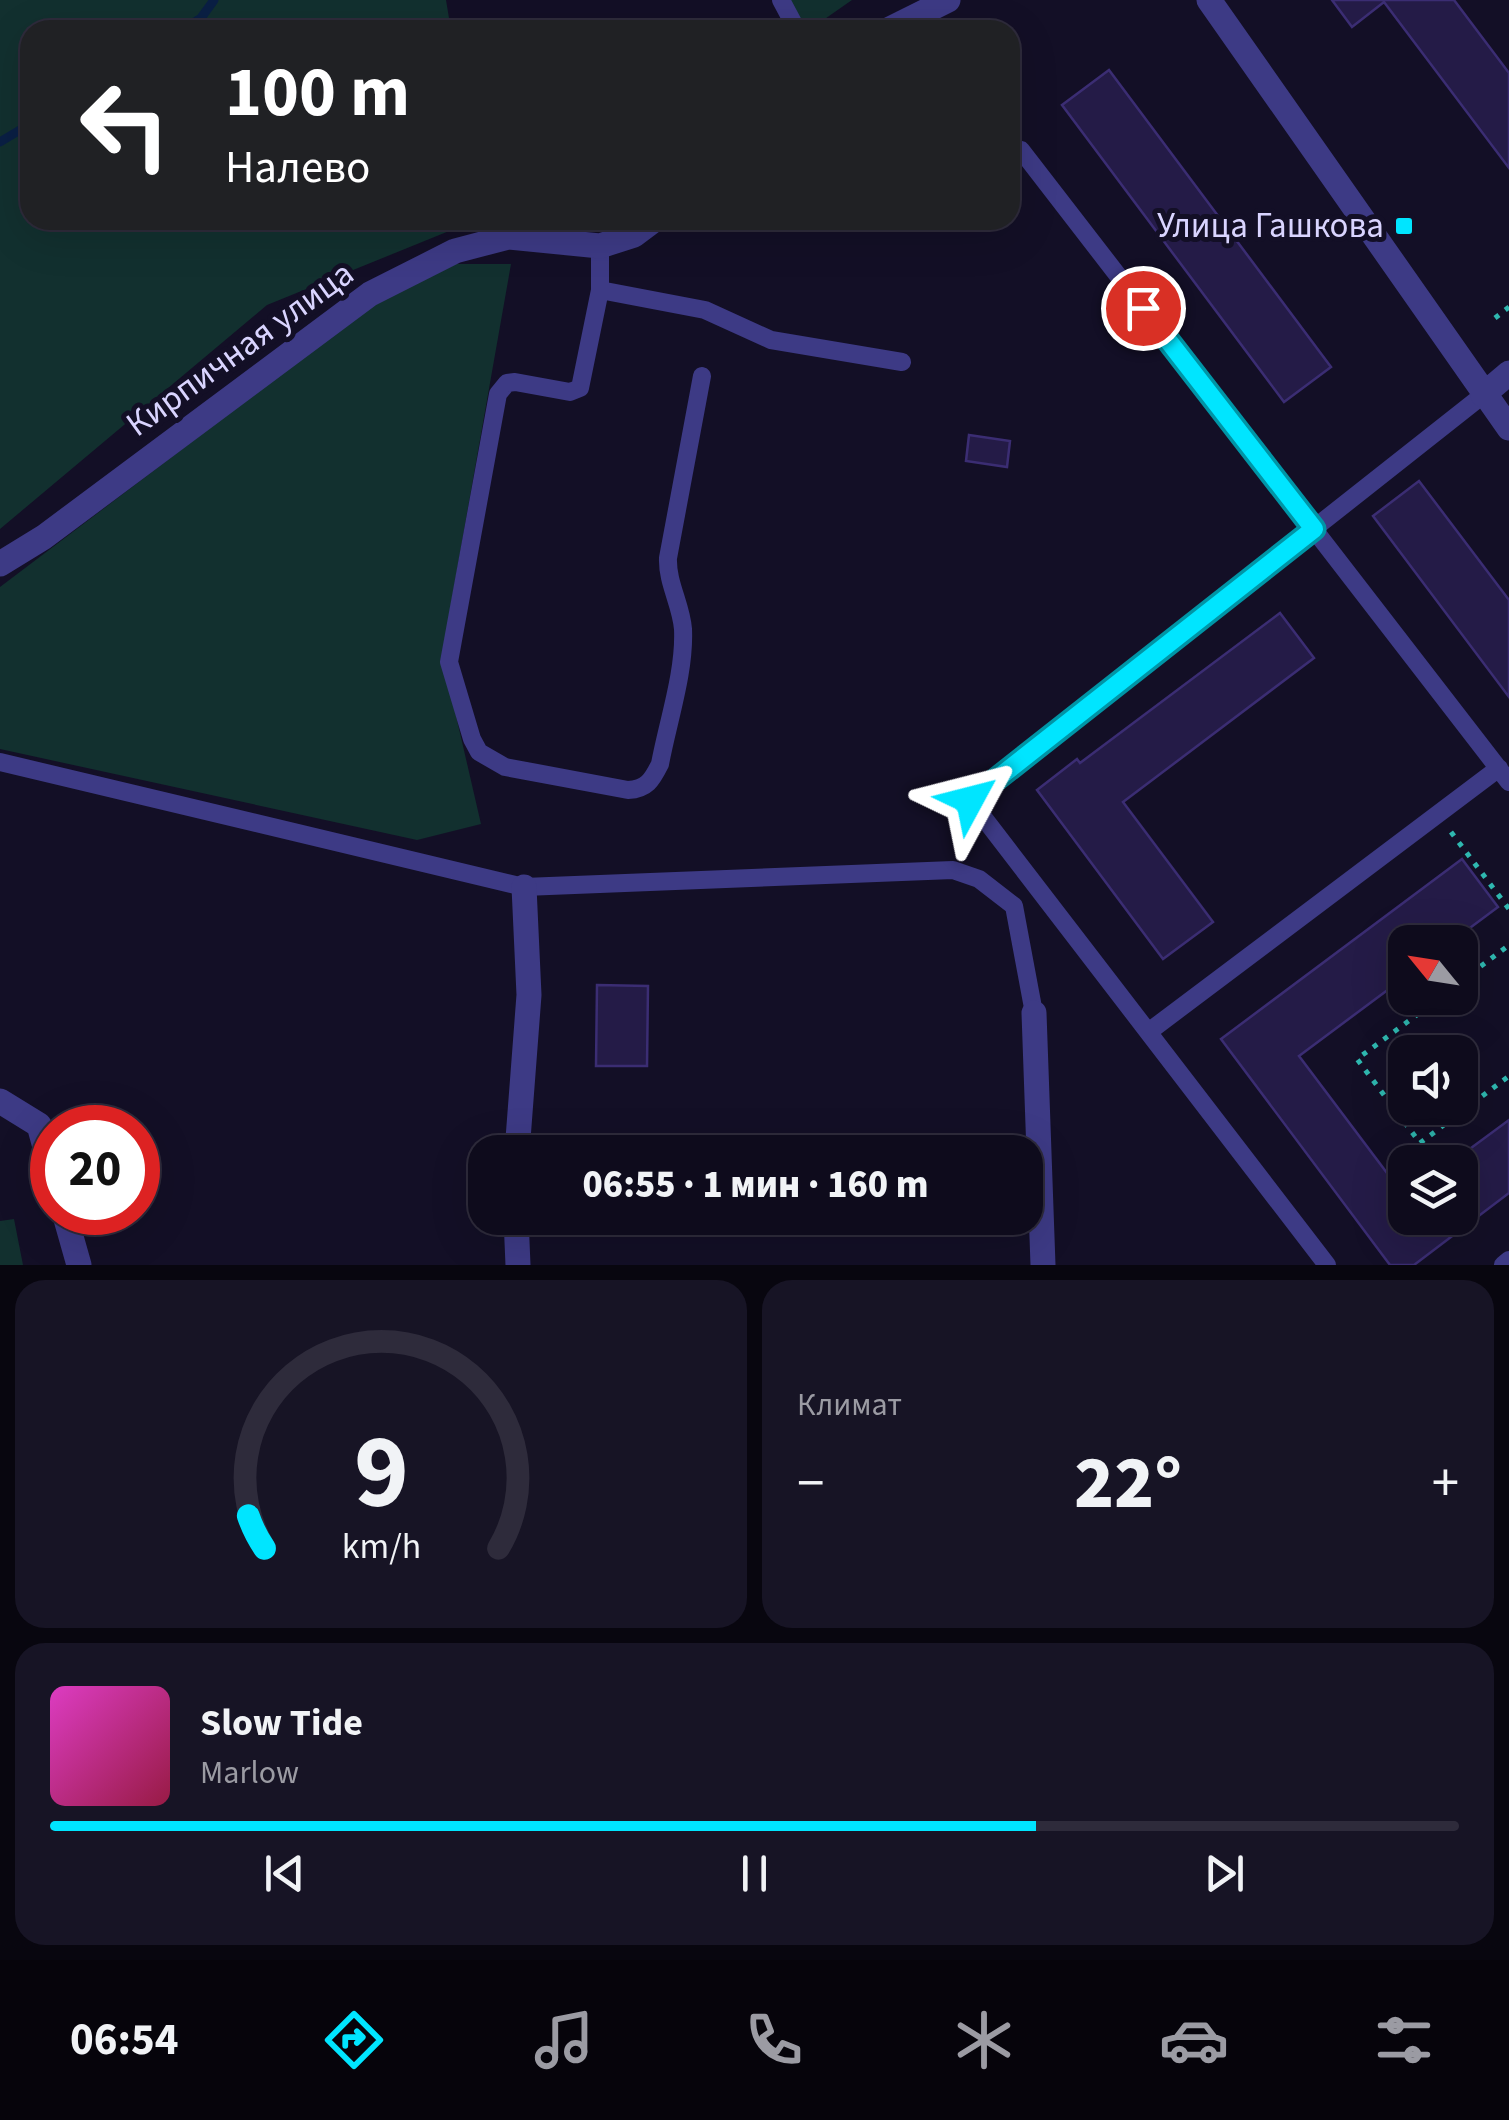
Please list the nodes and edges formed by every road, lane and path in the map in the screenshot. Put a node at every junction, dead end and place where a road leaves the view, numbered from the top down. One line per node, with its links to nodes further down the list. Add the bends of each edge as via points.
1 (948, 0): 3 (street)
2 (1209, 0): 13 (street)
3 (908, 20)
4 (1021, 150): 15 (lane)
5 (640, 230): 6 (street)
6 (600, 246): 7 (lane); 16 (street, Кирпичная улица, via 508,237 455,250 370,294)
7 (600, 290): 10 (lane, via 705,310 771,340); 12 (lane, via 580,388 515,382 498,394 449,662 472,739 490,761 628,790 652,780 681,648 683,626 668,558)
8 (1509, 307): 9 (path)
9 (1495, 318)
10 (902, 362)
11 (1509, 373): 13 (street)
12 (702, 376)
13 (1483, 395): 14 (street); 15 (lane)
14 (1509, 428)
15 (1314, 529): 18 (lane); 26 (lane, via 970,800)
16 (0, 564)
17 (0, 762): 20 (lane)
18 (1504, 775): 19 (lane)
19 (1438, 814): 21 (path); 26 (lane)
20 (524, 887): 24 (lane, via 953,870 979,879 1014,906); 30 (street, via 529,995)
21 (1509, 909)
22 (1509, 946): 23 (path)
23 (1478, 969)
24 (1034, 1013): 36 (street)
25 (1417, 1015): 27 (path, via 1357,1059 1420,1143)
26 (1150, 1030): 37 (lane)
27 (1509, 1076)
28 (0, 1101): 29 (street)
29 (30, 1120)
30 (518, 1135)
31 (71, 1235): 34 (street)
32 (517, 1235): 35 (street)
33 (1509, 1260): 38 (lane)
34 (79, 1265)
35 (518, 1265)
36 (1044, 1265)
37 (1327, 1265)
38 (1503, 1265)

